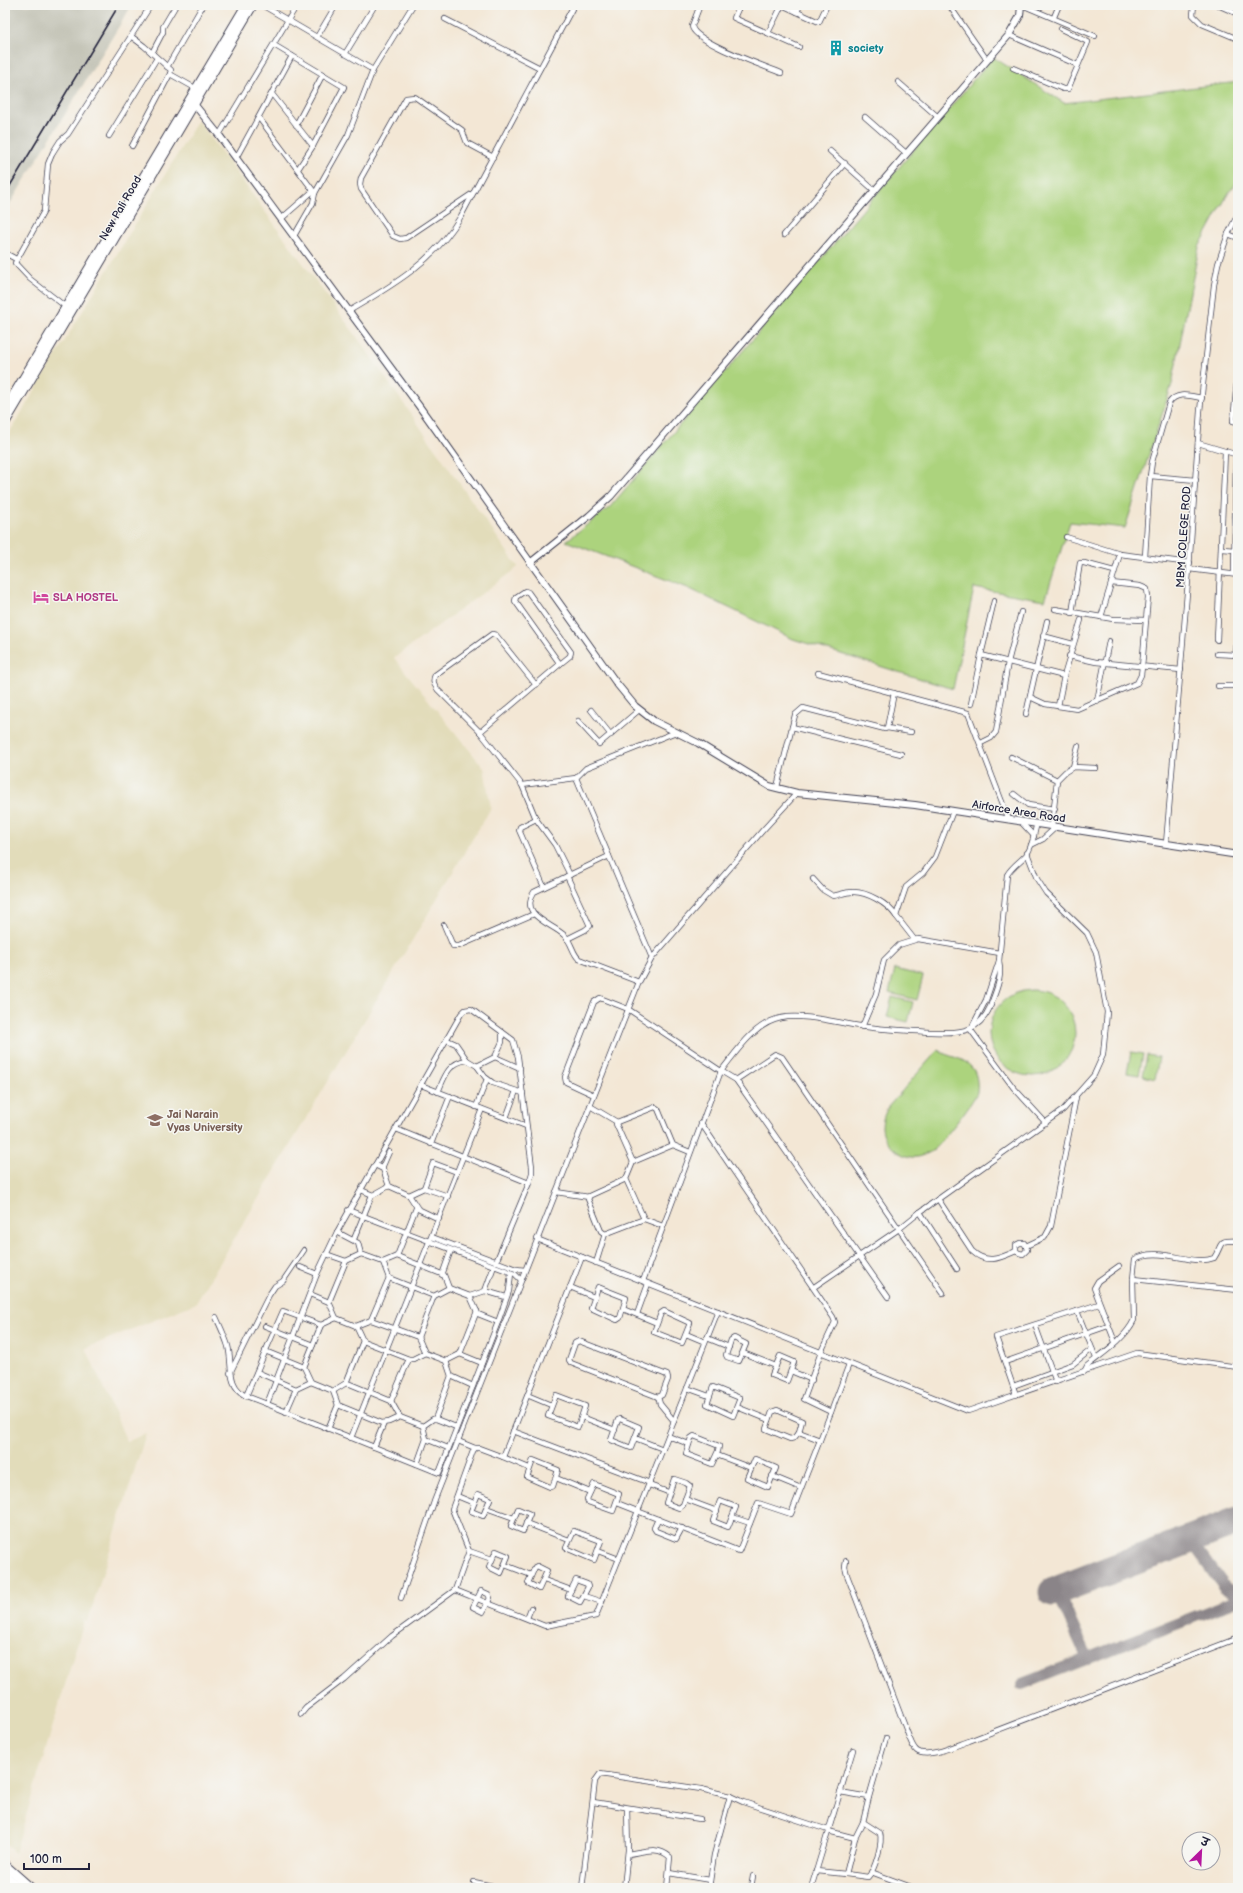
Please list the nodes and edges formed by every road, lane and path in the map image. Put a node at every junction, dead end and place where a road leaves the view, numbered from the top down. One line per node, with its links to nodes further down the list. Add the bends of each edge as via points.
1 (151, 5): 32 (street)
2 (176, 5): 37 (street)
3 (204, 5): 43 (street)
4 (246, 5): 51 (highway, New Pali Road)
5 (253, 5): 53 (highway, New Pali Road)
6 (262, 5): 27 (street)
7 (297, 5): 27 (street)
8 (336, 5): 33 (street)
9 (375, 5): 38 (street)
10 (413, 5): 46 (street)
11 (574, 5): 44 (street)
12 (700, 5): 47 (street, via 692,26 697,36)
13 (731, 5): 22 (street)
14 (782, 5): 23 (street); 29 (street)
15 (800, 5): 23 (street)
16 (827, 5): 23 (street, via 819,22)
17 (949, 5): 41 (street)
18 (1022, 5): 25 (street); 30 (street, via 1020,16)
19 (1059, 5): 25 (street)
20 (1194, 5): 34 (street, via 1193,15 1202,24)
21 (1220, 6): 24 (street)
22 (739, 7): 29 (street, via 734,18)
23 (797, 12)
24 (1238, 14)
25 (1054, 17): 31 (street)
26 (445, 19): 44 (street)
27 (288, 20): 33 (street); 35 (street)
28 (1061, 29): 42 (street, via 1088,42)
29 (768, 33): 36 (street)
30 (1009, 35): 41 (street); 42 (street)
31 (1095, 36)
32 (132, 37): 37 (street); 78 (street, via 68,134 53,152 48,164 44,211)
33 (317, 37): 38 (street)
34 (1238, 39)
35 (274, 45): 39 (street); 58 (street)
36 (799, 47)
37 (152, 53): 40 (street)
38 (345, 54): 46 (street)
39 (292, 56): 49 (street); 52 (street)
40 (157, 58): 43 (street); 59 (street)
41 (987, 60): 55 (street)
42 (1078, 65): 45 (street, via 1066,90)
43 (167, 67): 48 (street, via 171,71)
44 (540, 68): 64 (street)
45 (1013, 68)
46 (373, 70): 69 (street, via 348,135)
47 (781, 73)
48 (170, 74): 51 (street); 60 (street)
49 (323, 74): 57 (street); 61 (street, via 344,87)
50 (898, 82): 55 (street)
51 (195, 88): 79 (highway, New Pali Road)
52 (272, 94): 56 (street); 57 (street)
53 (194, 104): 58 (street, Airforce Area Road); 85 (highway, New Pali Road)
54 (865, 117): 63 (street)
55 (938, 117): 63 (street)
56 (259, 118): 65 (street); 67 (street)
57 (296, 125): 61 (street)
58 (219, 135): 65 (street, Airforce Area Road)
59 (109, 136)
60 (132, 146)
61 (313, 146): 67 (street)
62 (830, 151): 66 (street)
63 (906, 154): 68 (street)
64 (492, 157): 70 (street); 70 (street, via 467,143 462,130 410,96 406,98 360,184 393,236 400,239 406,238)
65 (236, 158): 72 (street, Airforce Area Road)
66 (845, 164): 68 (street); 74 (street)
67 (298, 170): 69 (street)
68 (874, 191): 96 (street, via 610,496 590,516)
69 (314, 192): 72 (street); 75 (street, via 313,203)
70 (474, 192): 80 (street, via 453,231 431,256 382,292)
71 (1238, 214): 73 (street, MBM COLEGE ROD)
72 (281, 219): 75 (street, Airforce Area Road)
73 (1228, 234): 76 (street); 82 (street, MBM COLEGE ROD, via 1214,285)
74 (784, 235)
75 (294, 236): 80 (street, Airforce Area Road)
76 (1238, 238)
77 (5, 253): 78 (street)
78 (16, 259): 79 (street, via 17,268)
79 (66, 307): 83 (highway, New Pali Road)
80 (349, 311): 96 (street, Airforce Area Road)
81 (1238, 372): 84 (street, via 1233,421)
82 (1202, 398): 86 (street, MBM COLEGE ROD); 89 (street, via 1178,394 1173,397 1162,426)
83 (5, 409)
84 (1238, 422)
85 (5, 423)
86 (1198, 443): 87 (street); 90 (street, MBM COLEGE ROD)
87 (1225, 451): 88 (street); 92 (street)
88 (1237, 454): 93 (street)
89 (1150, 476): 90 (street); 95 (street)
90 (1196, 480): 97 (street, MBM COLEGE ROD)
91 (1066, 537): 94 (street)
92 (1222, 548): 93 (street); 100 (street)
93 (1236, 550): 101 (street)
94 (1120, 554): 95 (street); 99 (street)
95 (1145, 557): 97 (street)
96 (530, 563): 137 (street, Airforce Area Road, via 617,684)
97 (1190, 563): 98 (street, MBM COLEGE ROD)
98 (1189, 569): 100 (street); 125 (street, MBM COLEGE ROD)
99 (1114, 571): 102 (street); 106 (street, via 1080,564)
100 (1221, 572): 101 (street); 113 (street)
101 (1236, 574)
102 (1111, 583): 107 (street); 109 (street, via 1147,589)
103 (994, 600): 117 (street)
104 (1055, 609): 106 (street)
105 (1021, 612): 120 (street)
106 (1072, 612): 107 (street)
107 (1101, 617): 109 (street)
108 (1081, 620): 115 (street)
109 (1146, 620): 123 (street)
110 (1047, 621): 112 (street)
111 (1238, 627): 118 (street)
112 (1043, 636): 115 (street); 124 (street)
113 (1218, 640)
114 (1109, 641): 121 (street)
115 (1073, 644): 119 (street)
116 (1217, 654): 118 (street)
117 (981, 655): 120 (street); 134 (street)
118 (1237, 655)
119 (1069, 656): 121 (street); 127 (street)
120 (1008, 662): 124 (street); 146 (street, via 996,732)
121 (1104, 663): 123 (street); 133 (street)
122 (560, 664): 122 (street, via 515,601 516,597 528,592 570,652 570,656); 128 (street)
123 (1142, 666): 125 (street); 133 (street, via 1136,683)
124 (1035, 669): 127 (street); 132 (street)
125 (1181, 670): 167 (street, MBM COLEGE ROD)
126 (818, 673): 131 (street)
127 (1064, 676): 135 (street)
128 (536, 685): 142 (street); 142 (street, via 496,635 492,634 435,675 434,684)
129 (1218, 686): 130 (street)
130 (1238, 686)
131 (894, 693): 141 (street); 146 (street, via 968,713)
132 (1030, 697): 135 (street, via 1045,704); 138 (street)
133 (1098, 701): 135 (street, via 1078,709)
134 (971, 704)
135 (1058, 706)
136 (591, 710): 145 (street)
137 (639, 710): 143 (street, Airforce Area Road); 145 (street)
138 (1026, 714)
139 (578, 721): 145 (street, via 597,744 601,744)
140 (792, 727): 141 (street, via 795,715 803,708 881,729); 148 (street); 155 (street)
141 (887, 728): 144 (street)
142 (480, 732): 154 (street)
143 (676, 732): 152 (street, via 586,768); 155 (street, Airforce Area Road, via 769,786)
144 (911, 732)
145 (611, 734)
146 (980, 743): 161 (street)
147 (1078, 746): 150 (street)
148 (901, 754)
149 (1011, 757): 153 (street)
150 (1073, 766): 151 (street); 153 (street)
151 (1096, 768)
152 (576, 778): 154 (street); 170 (street)
153 (1057, 780): 158 (street)
154 (522, 785): 160 (street)
155 (778, 788): 156 (street, Airforce Area Road)
156 (797, 794): 159 (street, Airforce Area Road); 180 (street)
157 (1014, 794): 158 (street, via 1028,805)
158 (1055, 809): 164 (street)
159 (953, 811): 161 (street, Airforce Area Road); 175 (street, via 935,857 923,873 906,887)
160 (536, 819): 171 (street, via 555,844); 173 (street, via 519,830)
161 (1009, 820): 162 (street, Airforce Area Road)
162 (1020, 821): 163 (street, Airforce Area Road); 165 (street)
163 (1037, 824): 164 (street, Airforce Area Road); 165 (street)
164 (1054, 827): 166 (street, via 1043,839); 167 (street, Airforce Area Road)
165 (1034, 836): 166 (street)
166 (1031, 844): 168 (street)
167 (1166, 844): 169 (street, Airforce Area Road)
168 (1027, 854): 179 (street, via 1010,870 1005,883); 200 (street, via 1046,893 1087,933 1096,952 1107,1012 1103,1055 1094,1075)
169 (1238, 855)
170 (609, 856): 171 (street); 180 (street)
171 (569, 875): 173 (street); 177 (street, via 590,926)
172 (812, 879): 175 (street, via 833,896 852,892 870,896)
173 (544, 887): 174 (street, via 534,892 530,898)
174 (534, 914): 176 (street, via 459,946 453,946); 177 (street)
175 (896, 916): 178 (street)
176 (444, 925)
177 (567, 939): 181 (street, via 579,959)
178 (914, 939): 179 (street); 183 (street, via 899,945 884,960 876,994)
179 (1000, 953): 184 (street, via 1001,976 992,1002 983,1018)
180 (652, 958): 181 (street)
181 (639, 982): 182 (street)
182 (628, 1009): 191 (street); 198 (street); 198 (street, via 600,998 594,1002 582,1030 565,1077 566,1082)
183 (862, 1027): 184 (street, via 946,1032); 191 (street, via 799,1017 780,1018 770,1022 745,1041)
184 (971, 1028): 207 (street, via 1013,1087)
185 (502, 1032): 186 (street, via 471,1009 461,1014); 187 (street, via 502,1042); 190 (street, via 513,1040)
186 (447, 1040): 188 (street, via 457,1045); 194 (street)
187 (495, 1057): 189 (street); 190 (street)
188 (467, 1060): 189 (street); 196 (street, via 452,1064)
189 (477, 1066): 192 (street)
190 (520, 1068): 197 (street)
191 (721, 1071): 193 (street); 206 (street)
192 (488, 1079): 195 (street); 202 (street)
193 (736, 1080): 237 (street, via 775,1054 782,1057); 252 (street)
194 (421, 1085): 196 (street); 209 (street)
195 (516, 1091): 197 (street); 204 (street)
196 (438, 1092): 199 (street)
197 (522, 1093): 208 (street)
198 (594, 1095): 201 (street)
199 (450, 1096): 202 (street); 210 (street)
200 (1076, 1096): 207 (street); 245 (street, via 1051,1226 1045,1237)
201 (590, 1106): 205 (street); 224 (street)
202 (476, 1107): 203 (street)
203 (482, 1109): 204 (street); 214 (street)
204 (506, 1118): 208 (street)
205 (617, 1122): 211 (street, via 655,1107); 215 (street)
206 (701, 1123): 213 (street); 273 (street)
207 (1046, 1123): 229 (street)
208 (526, 1126): 220 (street, via 532,1167)
209 (396, 1129): 210 (street); 216 (street)
210 (431, 1144): 214 (street)
211 (673, 1145): 213 (street); 215 (street)
212 (389, 1152): 217 (street)
213 (690, 1152): 236 (street)
214 (464, 1156): 218 (street); 220 (street)
215 (633, 1162): 219 (street)
216 (375, 1165): 217 (street); 223 (street)
217 (382, 1168): 221 (street)
218 (457, 1172): 222 (street, via 433,1163); 227 (street)
219 (626, 1179): 228 (street); 235 (street)
220 (529, 1182): 257 (street)
221 (389, 1186): 225 (street); 226 (street)
222 (424, 1188): 226 (street); 227 (street)
223 (361, 1190): 225 (street); 231 (street)
224 (556, 1192): 228 (street); 242 (street)
225 (372, 1195): 233 (street)
226 (409, 1195): 230 (street)
227 (448, 1196): 234 (street)
228 (589, 1197): 240 (street, via 601,1231)
229 (938, 1199): 232 (street); 248 (street, via 972,1251 978,1256 991,1260)
230 (416, 1208): 234 (street); 238 (street)
231 (348, 1210): 233 (street); 239 (street)
232 (920, 1212): 237 (street); 261 (street)
233 (363, 1216): 238 (street); 241 (street)
234 (439, 1219): 243 (street)
235 (644, 1219): 236 (street); 240 (street)
236 (663, 1226): 269 (street)
237 (899, 1228): 252 (street); 277 (street)
238 (406, 1231): 243 (street); 251 (street)
239 (337, 1232): 241 (street); 249 (street)
240 (605, 1234): 256 (street)
241 (354, 1239): 250 (street)
242 (537, 1239): 253 (street); 262 (street)
243 (431, 1240): 247 (street); 257 (street); 258 (street)
244 (1238, 1241): 267 (street, via 1221,1242 1214,1258 1207,1260 1163,1254 1139,1256 1135,1259)
245 (1026, 1246): 248 (street, via 1027,1250 1023,1254); 248 (street, via 1024,1243 1016,1245)
246 (304, 1250): 335 (street, via 283,1281 275,1286 269,1295)
247 (451, 1250): 257 (street); 265 (street)
248 (1016, 1251)
249 (326, 1254): 254 (street); 264 (street)
250 (361, 1254): 254 (street); 255 (street)
251 (397, 1256): 255 (street); 258 (street)
252 (860, 1256): 273 (street); 283 (street)
253 (582, 1257): 256 (street); 272 (street)
254 (346, 1261): 284 (street)
255 (383, 1262): 266 (street)
256 (596, 1263): 269 (street)
257 (495, 1264): 262 (street); 263 (street); 275 (street)
258 (421, 1266): 265 (street); 271 (street)
259 (1119, 1266): 285 (street, via 1096,1284 1094,1288)
260 (300, 1267): 264 (street)
261 (957, 1269)
262 (525, 1270): 268 (street)
263 (511, 1273): 268 (street); 281 (street)
264 (318, 1274): 278 (street)
265 (442, 1275): 274 (street, via 446,1278)
266 (389, 1278): 271 (street); 294 (street)
267 (1133, 1278): 276 (street); 310 (street, via 1134,1320)
268 (521, 1280): 378 (street)
269 (643, 1281): 270 (street)
270 (648, 1284): 288 (street); 290 (street)
271 (412, 1287): 279 (street); 302 (street)
272 (570, 1287): 282 (street); 348 (street)
273 (814, 1287): 318 (street, via 835,1320)
274 (449, 1288): 279 (street); 280 (street)
275 (485, 1290): 280 (street); 281 (street)
276 (1238, 1290)
277 (944, 1293)
278 (310, 1294): 284 (street); 292 (street)
279 (434, 1296): 307 (street)
280 (470, 1296): 287 (street)
281 (506, 1297): 295 (street)
282 (594, 1297): 286 (street, via 591,1308 614,1319 620,1318); 286 (street, via 601,1286 626,1298)
283 (888, 1297)
284 (329, 1302): 293 (street)
285 (1099, 1304): 289 (street); 301 (street)
286 (623, 1309): 290 (street)
287 (477, 1311): 295 (street, via 480,1316); 320 (street)
288 (718, 1311): 308 (street); 318 (street)
289 (1078, 1311): 298 (street); 305 (street)
290 (637, 1314): 296 (street)
291 (216, 1317): 335 (street, via 228,1346)
292 (301, 1317): 297 (street); 303 (street, via 283,1310); 306 (street)
293 (336, 1318): 297 (street); 300 (street)
294 (371, 1320): 300 (street); 302 (street)
295 (498, 1322): 326 (street)
296 (657, 1323): 304 (street, via 654,1330 656,1333 680,1343); 304 (street, via 664,1312 683,1319 690,1323)
297 (321, 1324): 311 (street)
298 (1035, 1325): 313 (street); 325 (street, via 996,1337)
299 (265, 1326): 303 (street)
300 (356, 1326): 309 (street)
301 (1108, 1326): 305 (street); 310 (street)
302 (395, 1328): 307 (street); 316 (street)
303 (274, 1329): 306 (street); 315 (street)
304 (686, 1334): 308 (street)
305 (1086, 1334): 313 (street); 314 (street)
306 (293, 1337): 311 (street); 323 (street)
307 (418, 1337): 319 (street)
308 (706, 1340): 312 (street); 345 (street)
309 (363, 1341): 316 (street); 341 (street)
310 (1115, 1342): 321 (street)
311 (313, 1345): 330 (street)
312 (729, 1347): 317 (street, via 734,1338 745,1343); 317 (street, via 726,1356 732,1359 739,1361)
313 (1044, 1349): 325 (street); 333 (street)
314 (1092, 1349): 321 (street); 333 (street, via 1073,1364)
315 (265, 1351): 323 (street); 332 (street)
316 (386, 1351): 322 (street); 347 (street)
317 (743, 1352): 328 (street)
318 (821, 1352): 327 (street); 338 (street)
319 (425, 1353): 322 (street); 324 (street)
320 (460, 1354): 324 (street); 326 (street)
321 (1096, 1358): 334 (street)
322 (409, 1359): 353 (street)
323 (285, 1360): 330 (street); 337 (street)
324 (446, 1361): 336 (street)
325 (1005, 1362): 343 (street)
326 (482, 1363): 342 (street)
327 (849, 1364): 349 (street, via 968,1411); 359 (street)
328 (776, 1366): 331 (street, via 780,1356 794,1362); 331 (street, via 772,1375 787,1381)
329 (1238, 1367): 334 (street, via 1138,1354)
330 (304, 1368): 339 (street)
331 (791, 1371): 338 (street)
332 (257, 1372): 337 (street); 350 (street)
333 (1052, 1372): 340 (street); 343 (street)
334 (1084, 1372): 340 (street)
335 (230, 1373): 350 (street, via 237,1390)
336 (451, 1376): 342 (street); 363 (street)
337 (276, 1380): 344 (street); 354 (street)
338 (812, 1380): 359 (street, via 804,1400)
339 (311, 1382): 344 (street); 346 (street)
340 (1056, 1382): 349 (street)
341 (346, 1383): 346 (street); 347 (street)
342 (473, 1386): 368 (street)
343 (1013, 1386): 349 (street)
344 (296, 1388): 358 (street)
345 (687, 1388): 351 (street); 365 (street)
346 (332, 1391): 355 (street)
347 (370, 1393): 353 (street); 360 (street)
348 (527, 1395): 356 (street); 371 (street)
349 (1016, 1395)
350 (246, 1396): 354 (street)
351 (709, 1396): 357 (street, via 706,1402 708,1406 731,1416); 357 (street, via 716,1386 738,1396 740,1398)
352 (658, 1397): 352 (street, via 571,1363 569,1360 575,1343 581,1341 667,1375 662,1395); 365 (street, via 660,1404)
353 (391, 1401): 361 (street)
354 (267, 1404): 358 (street)
355 (338, 1405): 360 (street); 369 (street)
356 (551, 1405): 362 (street, via 556,1395 583,1405 586,1408); 362 (street, via 549,1417 575,1428)
357 (737, 1407): 364 (street)
358 (286, 1412): 369 (street)
359 (831, 1412): 377 (street)
360 (361, 1414): 366 (street); 374 (street)
361 (400, 1417): 366 (street); 367 (street)
362 (582, 1417): 370 (street)
363 (435, 1419): 367 (street); 368 (street)
364 (769, 1420): 372 (street, via 766,1428 790,1439); 372 (street, via 774,1411 779,1411 802,1421)
365 (674, 1421): 373 (street)
366 (384, 1423): 380 (street)
367 (423, 1426): 376 (street)
368 (456, 1427): 381 (street)
369 (328, 1429): 374 (street)
370 (615, 1430): 375 (street, via 612,1441 631,1448); 375 (street, via 620,1419 639,1427)
371 (514, 1431): 385 (street); 391 (street)
372 (799, 1432): 377 (street)
373 (668, 1436): 379 (street); 383 (street)
374 (351, 1438): 380 (street)
375 (635, 1438): 383 (street)
376 (426, 1439): 381 (street); 386 (street)
377 (820, 1440): 392 (street)
378 (458, 1441): 382 (street); 420 (street)
379 (689, 1444): 384 (street, via 691,1438 697,1436 719,1446); 384 (street, via 686,1454 708,1464 712,1464)
380 (374, 1447): 386 (street)
381 (448, 1448): 386 (street, via 439,1473)
382 (475, 1448): 385 (street); 395 (street)
383 (663, 1449): 391 (street)
384 (717, 1455): 388 (street)
385 (503, 1457): 387 (street)
386 (417, 1464)
387 (530, 1468): 390 (street, via 536,1460 557,1468 559,1472); 390 (street, via 527,1477 535,1482 551,1487)
388 (751, 1468): 389 (street, via 755,1459 776,1468); 389 (street, via 747,1478 768,1487)
389 (772, 1476): 392 (street)
390 (556, 1478): 393 (street)
391 (649, 1484): 394 (street); 401 (street)
392 (801, 1488): 406 (street, via 791,1514 758,1503)
393 (590, 1492): 398 (street, via 596,1484 618,1492); 398 (street, via 588,1502 611,1511)
394 (668, 1492): 396 (street, via 667,1504 681,1508); 396 (street, via 674,1479 680,1480 690,1486)
395 (457, 1496): 397 (street); 409 (street, via 452,1509)
396 (685, 1499): 400 (street)
397 (474, 1503): 399 (street, via 471,1511 483,1516); 399 (street, via 478,1494 490,1499)
398 (617, 1503): 401 (street)
399 (486, 1508): 403 (street)
400 (716, 1511): 402 (street, via 712,1521 728,1527); 402 (street, via 720,1501 736,1507)
401 (639, 1512): 404 (street); 412 (street)
402 (732, 1517): 406 (street)
403 (514, 1518): 405 (street, via 511,1526 523,1531); 405 (street, via 518,1509 530,1514)
404 (658, 1519): 407 (street); 407 (street, via 654,1528 656,1531 676,1539)
405 (526, 1523): 408 (street)
406 (750, 1523): 407 (street, via 739,1551)
407 (682, 1528)
408 (569, 1540): 410 (street, via 573,1532 577,1531 600,1540); 410 (street, via 567,1550 591,1560 595,1560)
409 (469, 1551): 411 (street); 417 (street)
410 (598, 1551): 412 (street)
411 (492, 1559): 414 (street, via 490,1568 500,1573); 414 (street, via 496,1551 507,1555)
412 (619, 1559): 422 (street)
413 (846, 1561): 426 (street, via 847,1575 909,1737 918,1752 927,1754 969,1741)
414 (506, 1565): 415 (street)
415 (531, 1575): 416 (street, via 537,1566 547,1571); 416 (street, via 528,1584 538,1589)
416 (544, 1580): 418 (street)
417 (455, 1590): 421 (street); 427 (street, via 392,1636)
418 (571, 1590): 419 (street, via 569,1597 579,1602); 419 (street, via 575,1581 586,1584 588,1586)
419 (584, 1596): 422 (street)
420 (401, 1598)
421 (476, 1598): 423 (street); 423 (street, via 482,1591 489,1595); 423 (street, via 473,1605 476,1610 483,1612)
422 (602, 1602): 425 (street, via 596,1616 545,1626)
423 (488, 1603): 425 (street)
424 (532, 1608): 425 (street)
425 (527, 1618)
426 (1238, 1638)
427 (301, 1714)
428 (886, 1738): 432 (street)
429 (853, 1750): 430 (street)
430 (840, 1792): 432 (street); 437 (street)
431 (730, 1796): 433 (street, via 600,1774 596,1781); 437 (street); 447 (street)
432 (869, 1797): 436 (street)
433 (593, 1802): 434 (street); 452 (street)
434 (628, 1808): 435 (street); 439 (street)
435 (700, 1819)
436 (863, 1822): 438 (street); 442 (street, via 876,1829 882,1842)
437 (828, 1830): 438 (street); 441 (street)
438 (855, 1838): 445 (street)
439 (628, 1854): 443 (street, via 662,1851 670,1857); 453 (street)
440 (5, 1865): 450 (highway)
441 (816, 1871): 445 (street); 457 (street)
442 (871, 1872): 445 (street, via 868,1878); 458 (street)
443 (669, 1873): 447 (street); 454 (street)
444 (5, 1874): 449 (highway)
445 (846, 1874)
446 (753, 1876): 456 (street)
447 (710, 1880): 455 (street)
448 (474, 1882): 451 (street)
449 (18, 1887)
450 (31, 1888)
451 (502, 1888)
452 (582, 1888)
453 (624, 1888)
454 (667, 1888)
455 (709, 1888)
456 (751, 1888)
457 (810, 1888)
458 (914, 1888)

